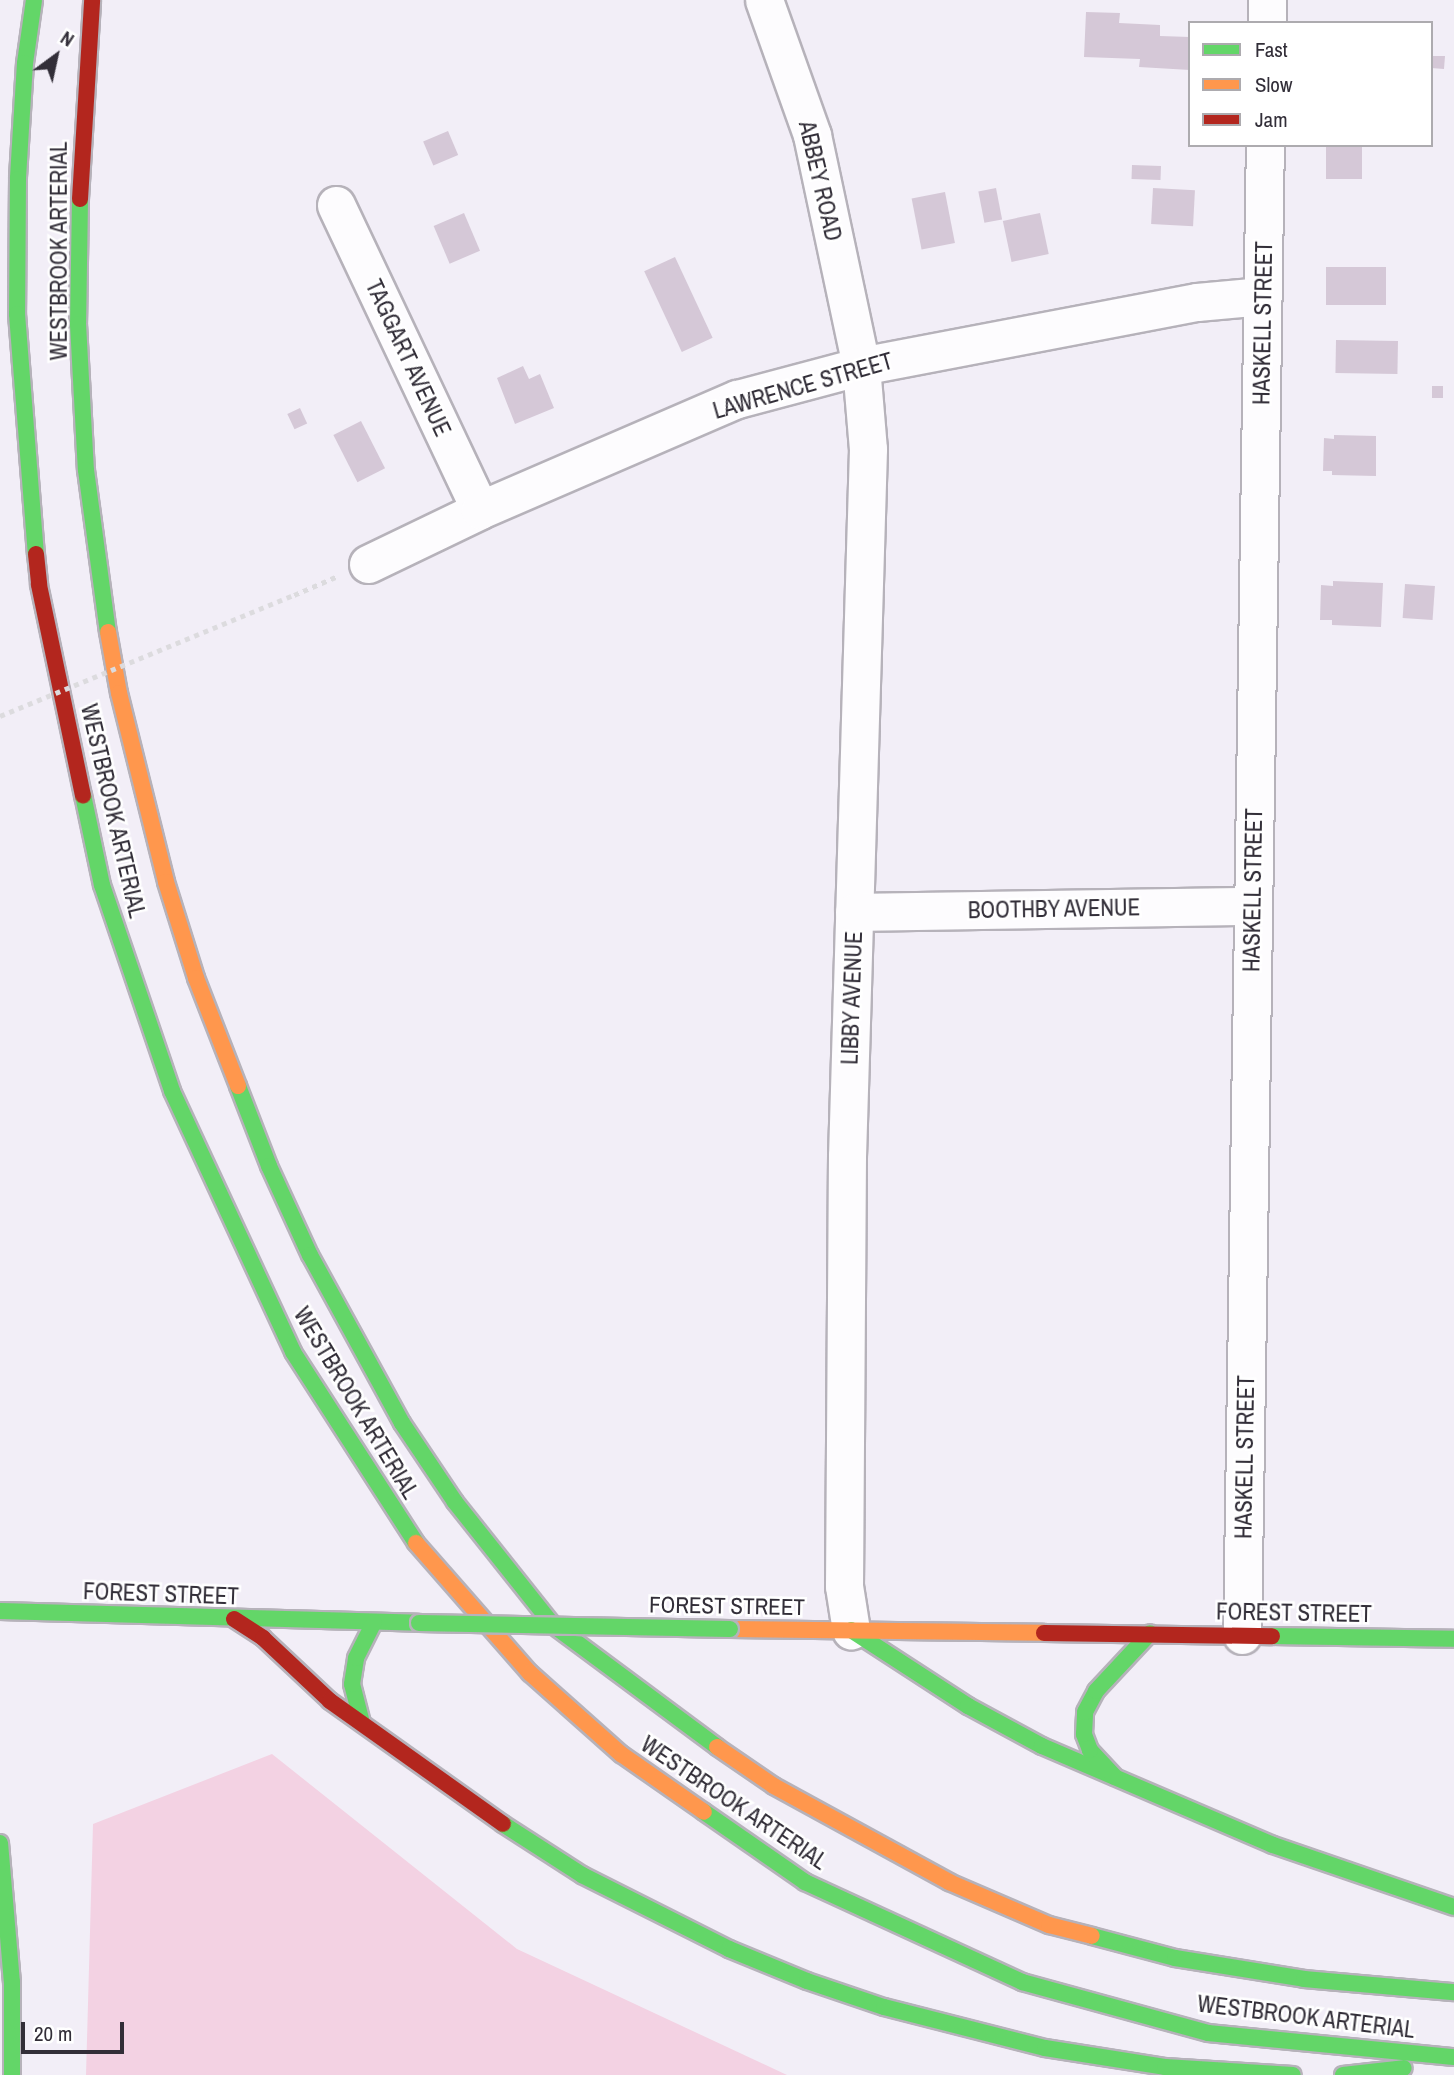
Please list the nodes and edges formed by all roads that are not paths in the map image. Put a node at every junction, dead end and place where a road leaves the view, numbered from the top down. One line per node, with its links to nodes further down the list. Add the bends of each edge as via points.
1 (34, 0): 26 (main road, WESTBROOK ARTERIAL, via 18,179 17,314 39,585 102,885 172,1091 293,1353 406,1531 530,1673 621,1754 805,1882 1022,1982 1208,2033)
2 (92, 0): 25 (main road, WESTBROOK ARTERIAL, via 80,173 78,324 86,470 119,693 181,930 270,1166 355,1341 455,1502 553,1625 774,1786 949,1882 1049,1925 1175,1958 1304,1979)
3 (764, 0): 9 (street, ABBEY ROAD, via 812,135)
4 (1267, 0): 5 (street)
5 (1267, 21)
6 (1265, 147): 8 (street, HASKELL STREET)
7 (336, 205): 10 (street, TAGGART AVENUE)
8 (1263, 296): 9 (street, LAWRENCE STREET, via 1197,302); 12 (street, HASKELL STREET)
9 (860, 366): 10 (street, LAWRENCE STREET, via 737,400); 13 (street, LIBBY AVENUE, via 868,449)
10 (480, 510): 11 (street, LAWRENCE STREET)
11 (368, 564)
12 (1253, 906): 13 (street, BOOTHBY AVENUE); 19 (street, HASKELL STREET)
13 (855, 912): 17 (street, LIBBY AVENUE, via 847,1156 844,1586)
14 (0, 1611): 15 (main road, FOREST STREET)
15 (233, 1619): 16 (main road, FOREST STREET); 21 (main road)
16 (374, 1622): 17 (main road, FOREST STREET, bridge); 21 (main road, via 356,1658 352,1684)
17 (851, 1630): 18 (main road, FOREST STREET); 22 (main road, via 968,1706)
18 (1150, 1633): 19 (main road, FOREST STREET); 22 (main road, via 1096,1691 1085,1712 1084,1734 1090,1750)
19 (1242, 1635): 20 (main road, FOREST STREET)
20 (1454, 1639)
21 (362, 1723): 29 (main road, via 445,1786 582,1875 704,1937 807,1981 965,2030 1045,2048 1165,2067)
22 (1119, 1781): 24 (main road, via 1286,1850)
23 (0, 1843): 28 (main road, via 12,1982)
24 (1454, 1906)
25 (1454, 1992)
26 (1454, 2057)
27 (1454, 2063): 30 (main road)
28 (12, 2075)
29 (1293, 2075)
30 (1343, 2075)

